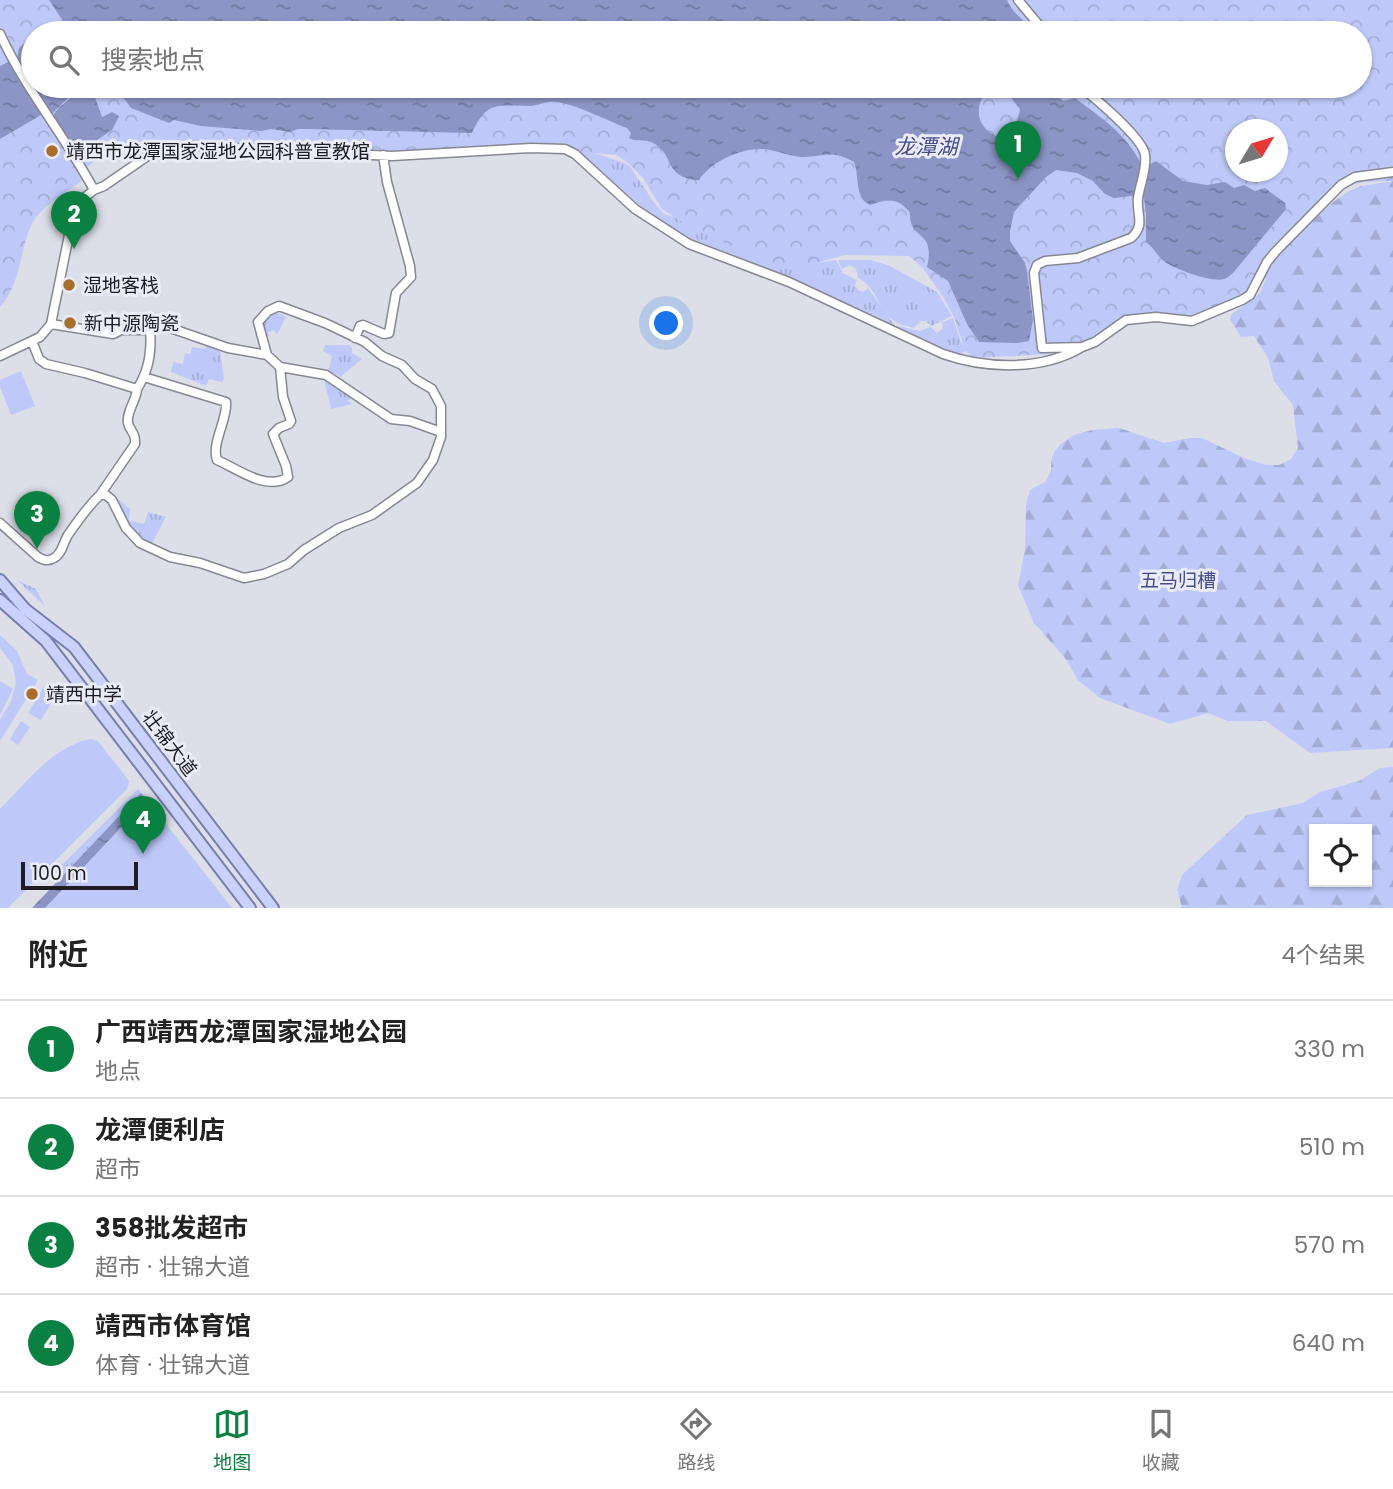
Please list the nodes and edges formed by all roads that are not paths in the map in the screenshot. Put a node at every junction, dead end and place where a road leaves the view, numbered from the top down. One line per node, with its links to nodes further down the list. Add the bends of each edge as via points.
1 (1018, 0): 2 (street)
2 (1036, 21)
3 (0, 34): 4 (street)
4 (21, 73)
5 (36, 98): 9 (street)
6 (1095, 98): 14 (street, via 1140,143 1145,164 1137,233 1078,258 1045,261 1035,269 1042,348)
7 (383, 155): 9 (street, via 187,147 149,155); 12 (street, via 411,277 396,293 388,333 363,325); 14 (street, via 565,149 635,209 689,244 789,282 943,354 968,362 1015,365 1061,358)
8 (1393, 172): 14 (street, via 1355,177 1341,185 1267,262 1250,295 1242,300 1192,321 1126,320)
9 (94, 190): 10 (street, via 84,198 70,230)
10 (51, 324): 11 (street, via 110,334); 13 (street)
11 (150, 330): 15 (street, via 153,324 162,324 194,338); 18 (street)
12 (355, 338): 15 (street, via 277,306 258,322); 20 (street, via 432,389 441,406)
13 (32, 341): 16 (street); 19 (street, via 46,365)
14 (1083, 347)
15 (267, 355): 17 (street)
16 (0, 356)
17 (280, 367): 18 (street, via 291,421 272,434 288,471 280,481 249,477 215,458 225,401); 20 (street, via 326,375 391,419)
18 (144, 377): 19 (street)
19 (137, 389): 21 (street, via 128,419 135,444)
20 (441, 432): 21 (street, via 433,460 409,491 369,517 333,531 288,564 256,577 233,576 147,546 130,533 110,497)
21 (100, 495): 22 (street, via 51,560 42,560)
22 (0, 523)
23 (0, 580): 26 (main road, 壮锦大道, via 25,609 74,647)
24 (0, 600): 25 (main road, 壮锦大道, via 46,640)
25 (250, 908)
26 (273, 908)

